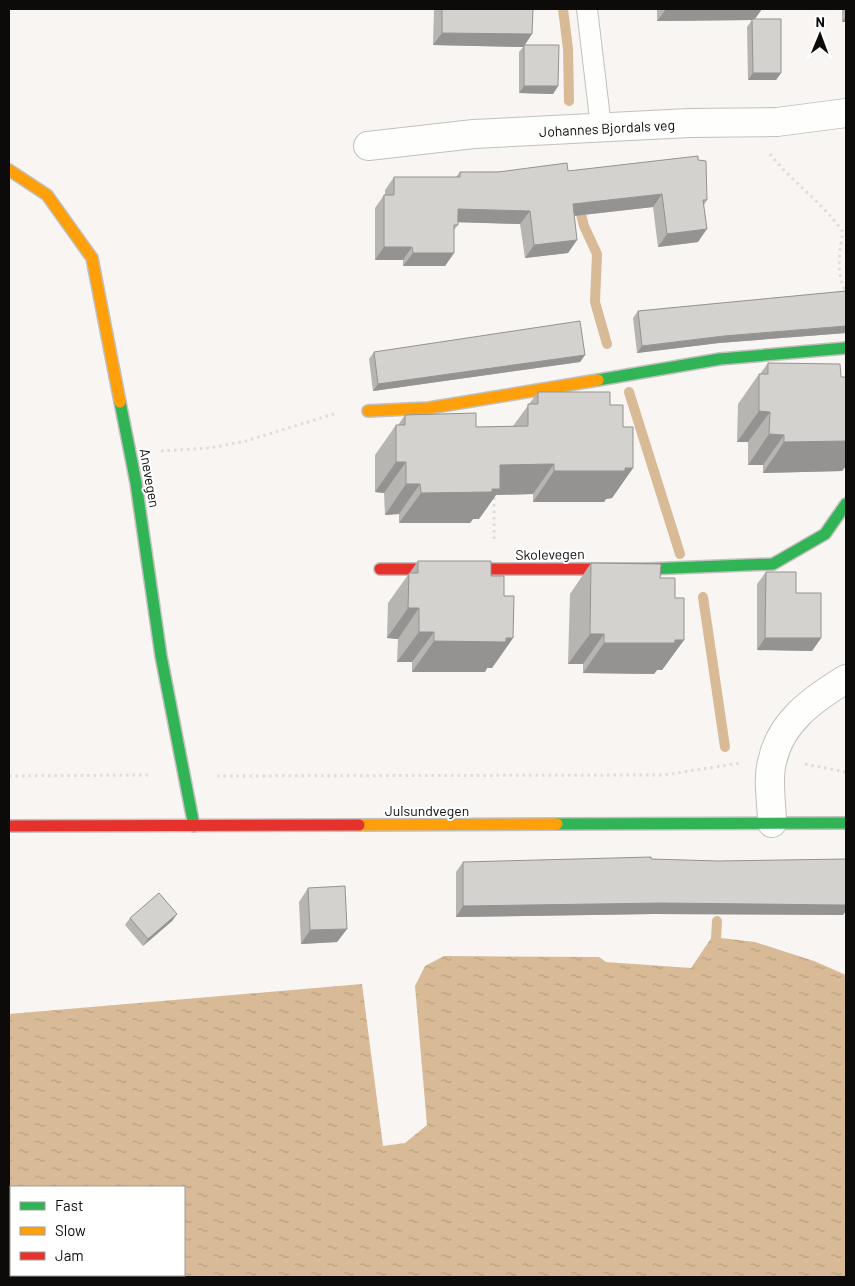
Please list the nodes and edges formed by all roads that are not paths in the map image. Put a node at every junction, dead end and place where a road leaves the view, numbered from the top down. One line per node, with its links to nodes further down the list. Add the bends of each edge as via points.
1 (587, 9): 3 (lane)
2 (846, 113): 3 (street, Johannes Bjordals veg, via 760,122)
3 (601, 127): 4 (street, Johannes Bjordals veg, via 466,135)
4 (368, 146)
5 (9, 170): 14 (street, Anevegen, via 47,195 92,258 131,453 161,656)
6 (846, 348): 7 (street, via 720,360 429,408)
7 (368, 411)
8 (846, 504): 9 (street, Skolevegen, via 825,534 773,564 698,568)
9 (380, 569)
10 (846, 679): 11 (street, via 803,709 782,732 771,763)
11 (772, 823): 12 (street, Julsundvegen); 14 (street, Julsundvegen)
12 (846, 823)
13 (9, 826): 14 (street, Julsundvegen)
14 (194, 826)

